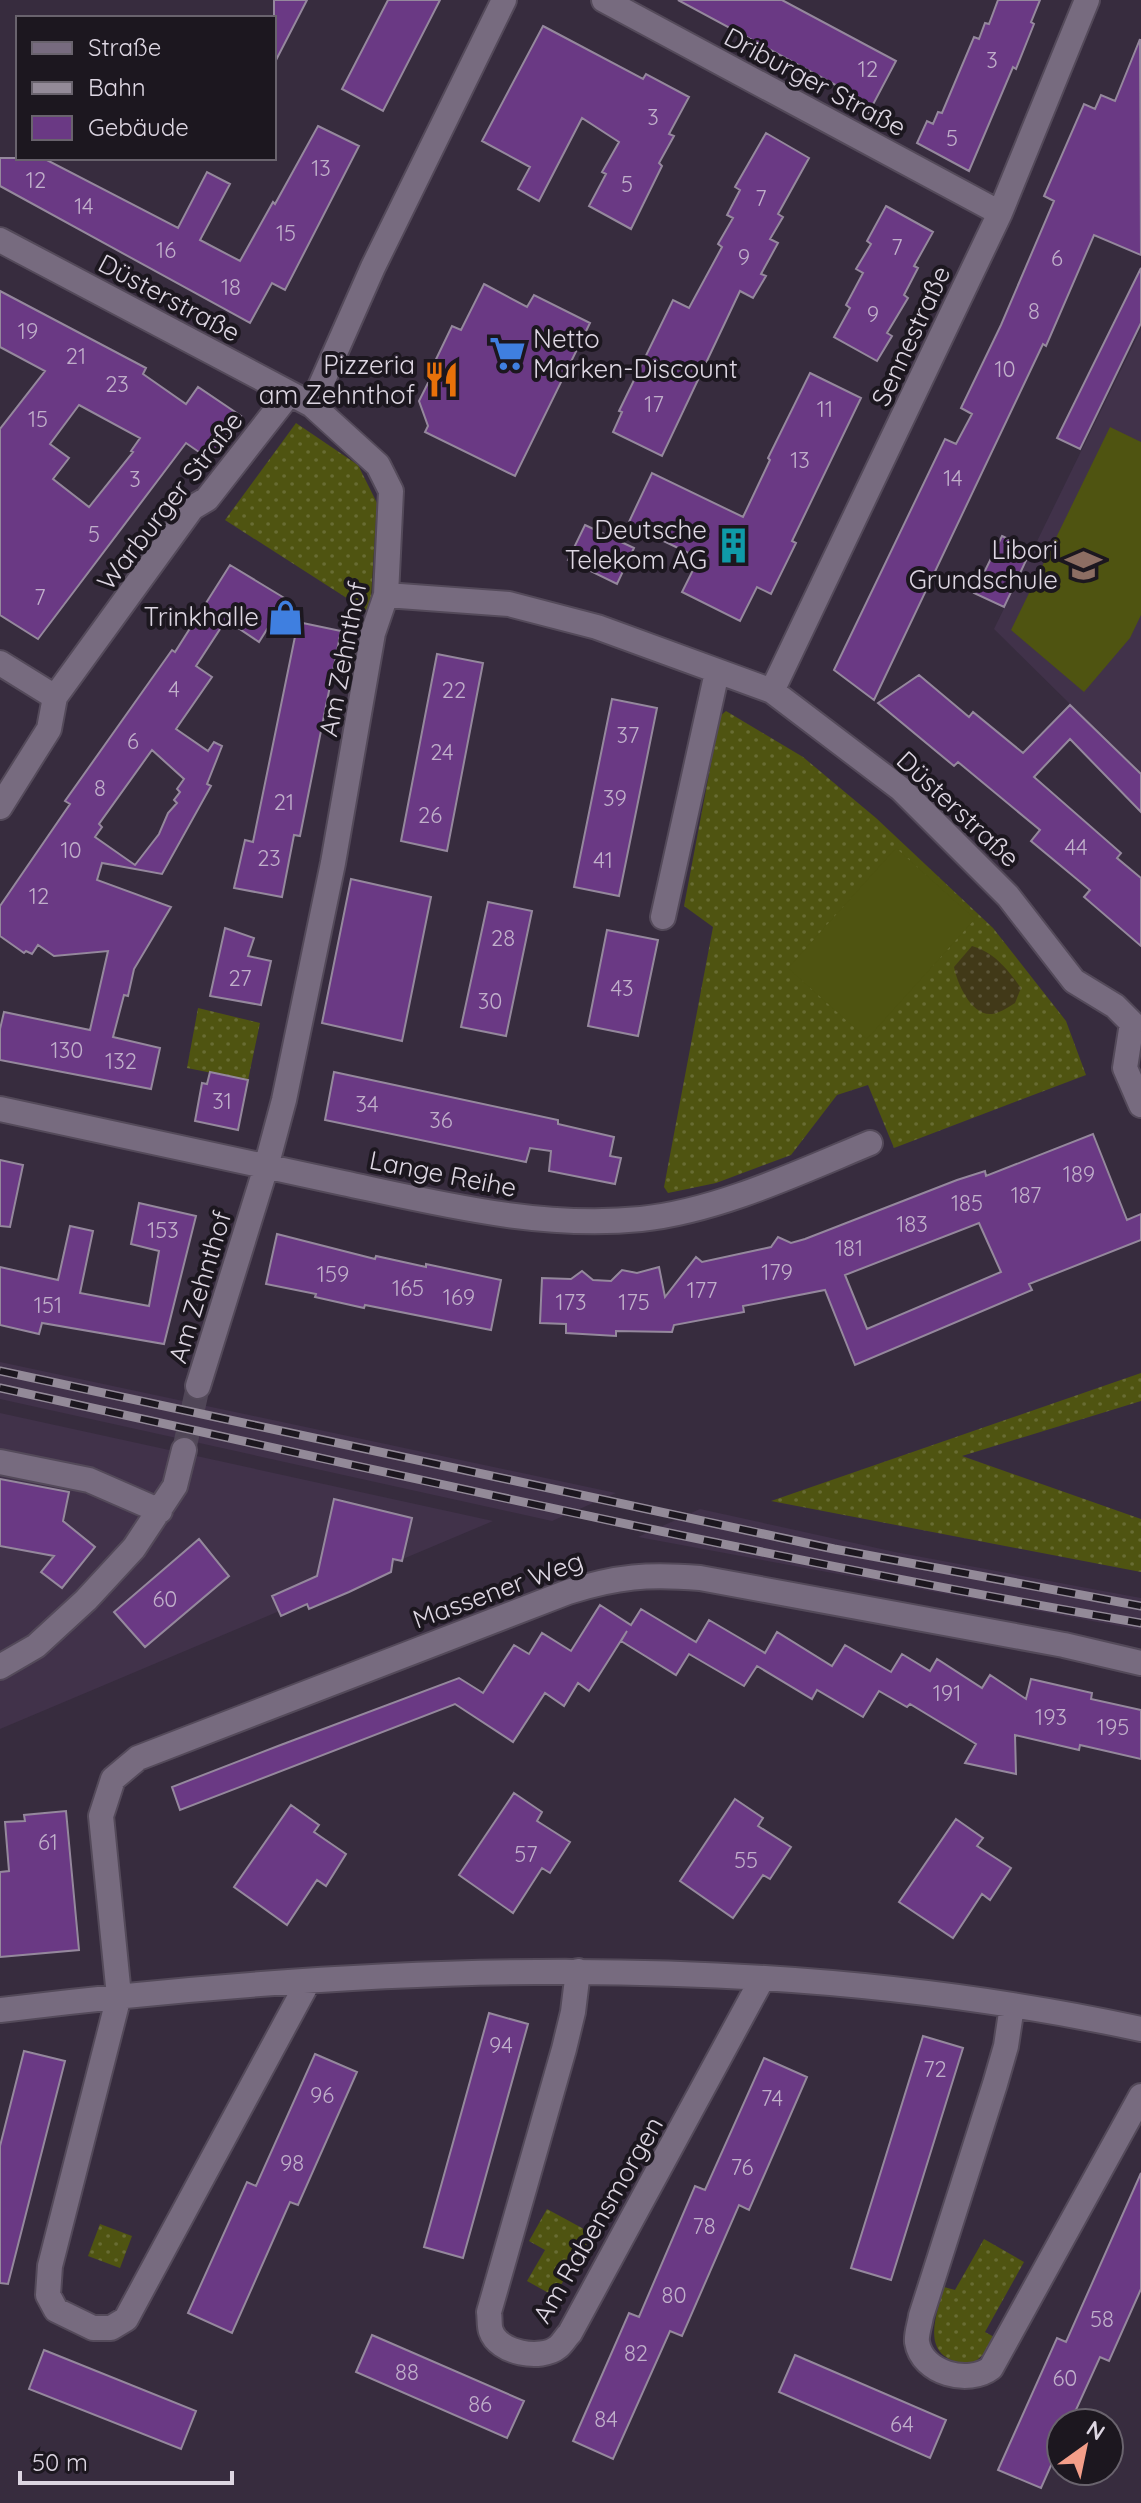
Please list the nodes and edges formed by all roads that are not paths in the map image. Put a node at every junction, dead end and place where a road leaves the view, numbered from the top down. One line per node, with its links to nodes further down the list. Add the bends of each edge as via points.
1 (504, 0): 7 (street)
2 (604, 0): 4 (street, Driburger Straße)
3 (1087, 0): 4 (street, Sennestraße)
4 (1000, 213): 11 (street, Sennestraße)
5 (0, 240): 6 (street, Düsterstraße)
6 (289, 394): 7 (street, Düsterstraße); 12 (street, Warburger Straße, via 207,499 192,508)
7 (312, 405): 8 (street, Am Zehnthof, via 378,465 391,491)
8 (386, 595): 10 (street, Düsterstraße, via 509,604 597,627); 19 (street, Am Zehnthof, via 373,633 333,863)
9 (0, 663): 12 (street)
10 (717, 672): 11 (street, Düsterstraße); 14 (street)
11 (772, 691): 15 (street, Düsterstraße, via 901,789 1008,896 1074,981)
12 (55, 697): 13 (street, Warburger Straße, via 49,729)
13 (0, 807)
14 (663, 917)
15 (1137, 1021): 16 (street, via 1125,1068)
16 (1141, 1105)
17 (0, 1109): 19 (street, Lange Reihe)
18 (870, 1143): 19 (street, Lange Reihe, via 725,1200 654,1217 608,1221 524,1217)
19 (266, 1167): 20 (street, Am Zehnthof)
20 (198, 1386)
21 (184, 1450): 23 (street, via 175,1486)
22 (0, 1462): 23 (street, via 89,1480)
23 (160, 1511): 25 (street, via 86,1600 36,1646)
24 (1141, 1663): 29 (street, Massener Weg, via 700,1578 631,1576 568,1592 161,1747 124,1768 113,1779 101,1816)
25 (0, 1667)
26 (578, 1971): 27 (street); 27 (street, Am Rabensmorgen, via 564,2049 489,2312 491,2333 518,2352 540,2354 557,2348 570,2333); 28 (street)
27 (762, 1979): 30 (street)
28 (308, 1982): 29 (street); 29 (street, via 126,2319 111,2328 93,2328 56,2310 48,2280)
29 (119, 1996): 31 (street)
30 (1012, 2006): 32 (street); 33 (street, via 999,2072 921,2316 917,2341 923,2358 935,2367 969,2377 991,2368)
31 (0, 2010)
32 (1141, 2029)
33 (1141, 2096)

